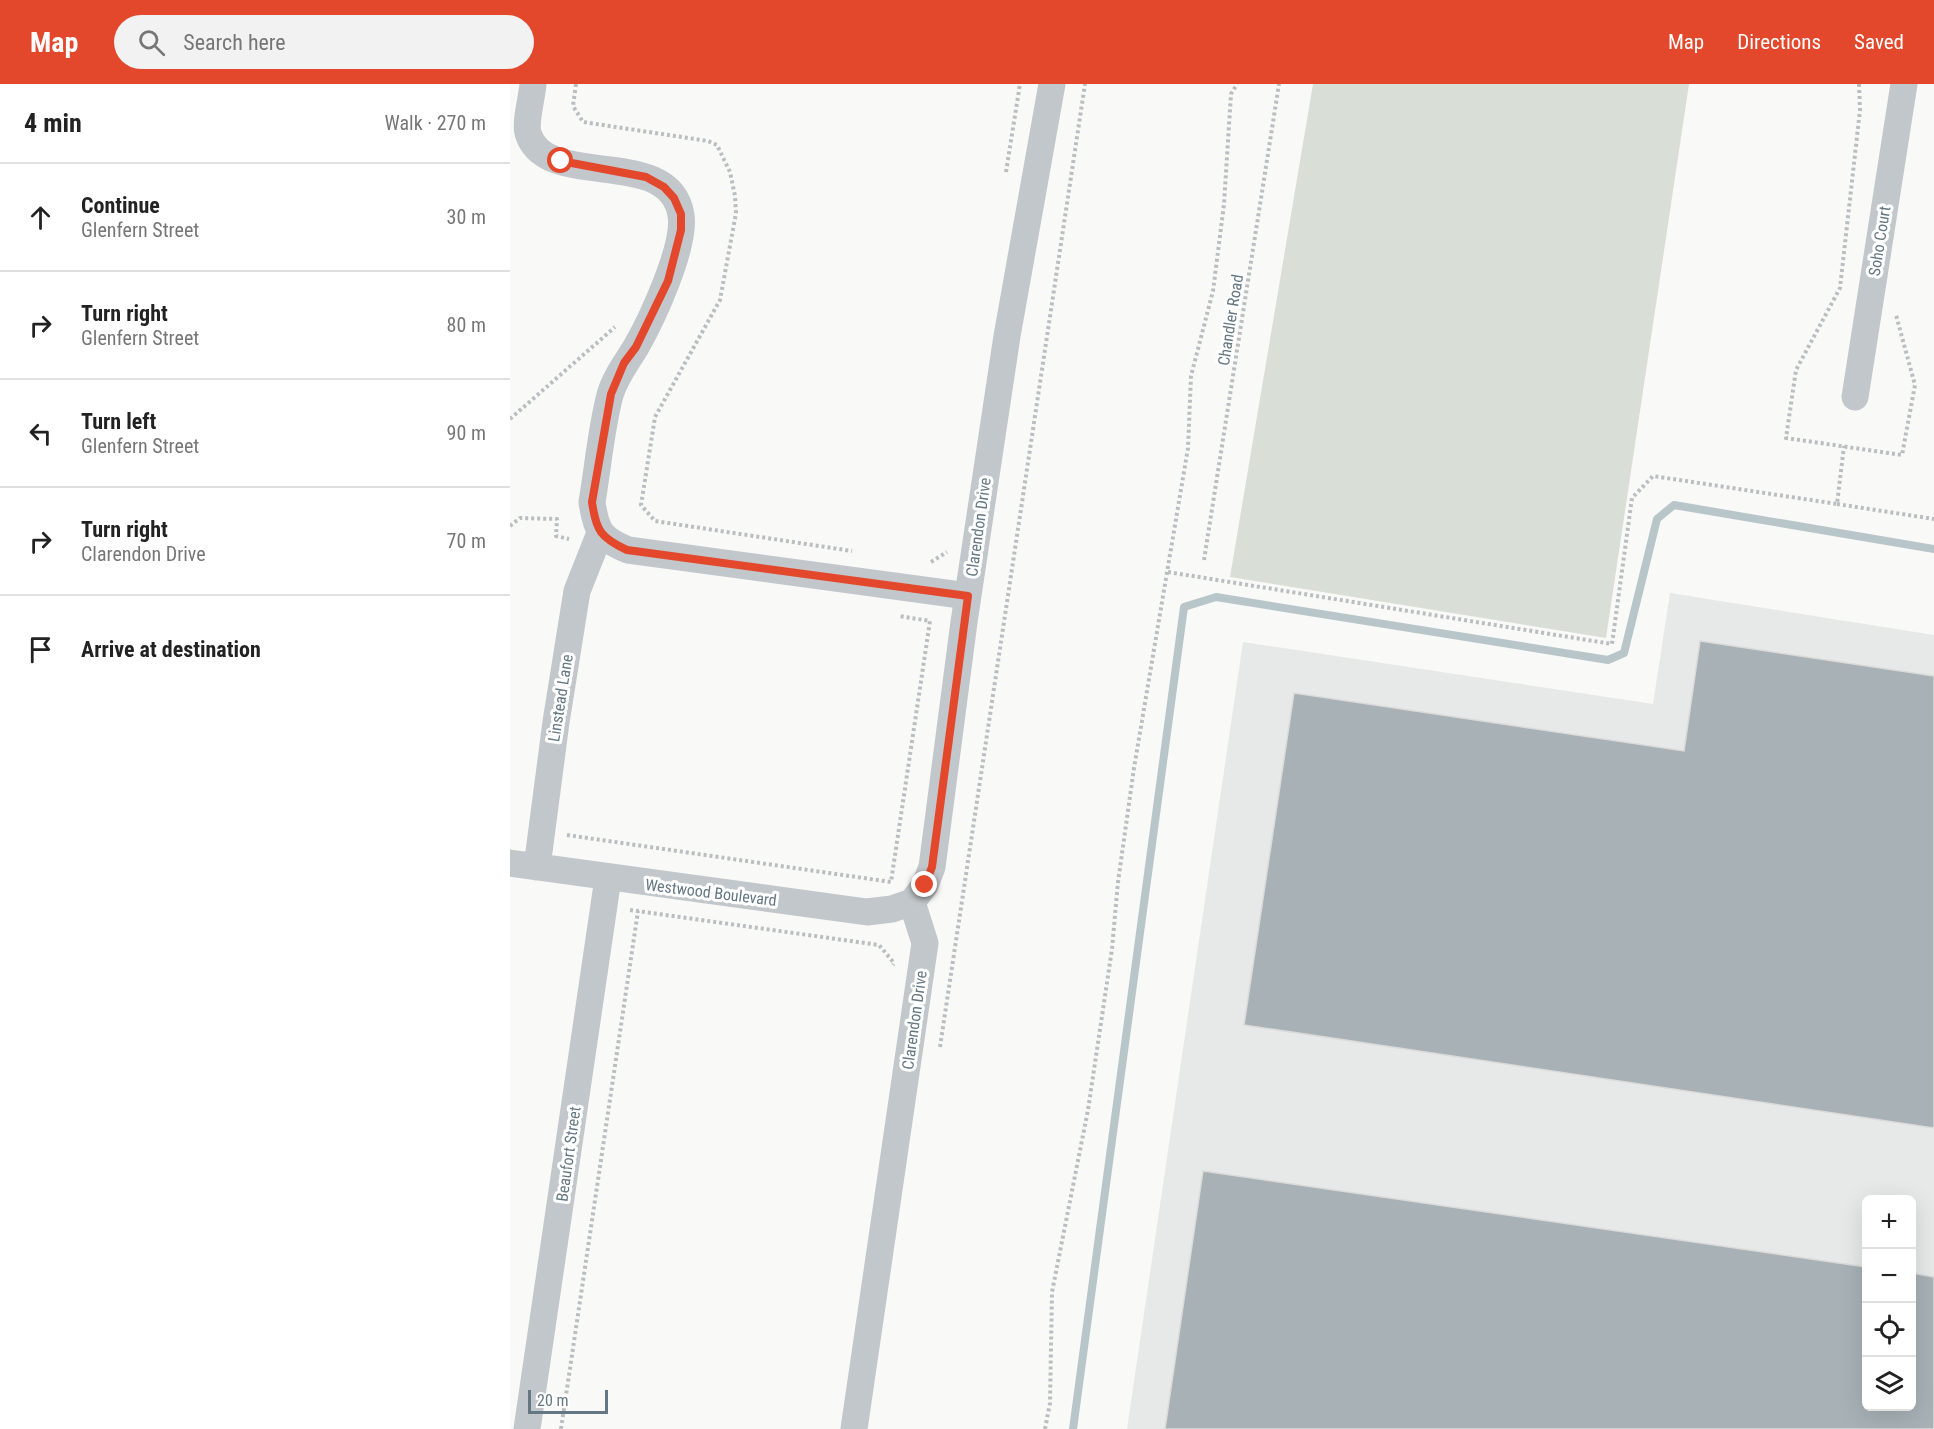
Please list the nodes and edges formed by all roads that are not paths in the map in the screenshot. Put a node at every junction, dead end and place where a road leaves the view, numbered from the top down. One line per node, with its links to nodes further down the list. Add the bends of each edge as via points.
1 (533, 84): 5 (street, via 527,131 533,146 545,156 561,161 646,177 664,187 681,214 681,230 668,281 611,394 592,502)
2 (1052, 84): 6 (street, Clarendon Drive, via 1007,336)
3 (1904, 84): 4 (street, Soho Court)
4 (1855, 397)
5 (600, 533): 6 (street, via 627,550); 8 (street, Linstead Lane, via 577,591)
6 (968, 596): 10 (street, Clarendon Drive, via 932,867)
7 (510, 863): 8 (street, Westwood Boulevard)
8 (537, 867): 9 (street, Westwood Boulevard)
9 (608, 878): 10 (street, Westwood Boulevard, via 867,912); 11 (street, Beaufort Street)
10 (912, 902): 12 (street, Clarendon Drive, via 925,943)
11 (527, 1429)
12 (854, 1429)

